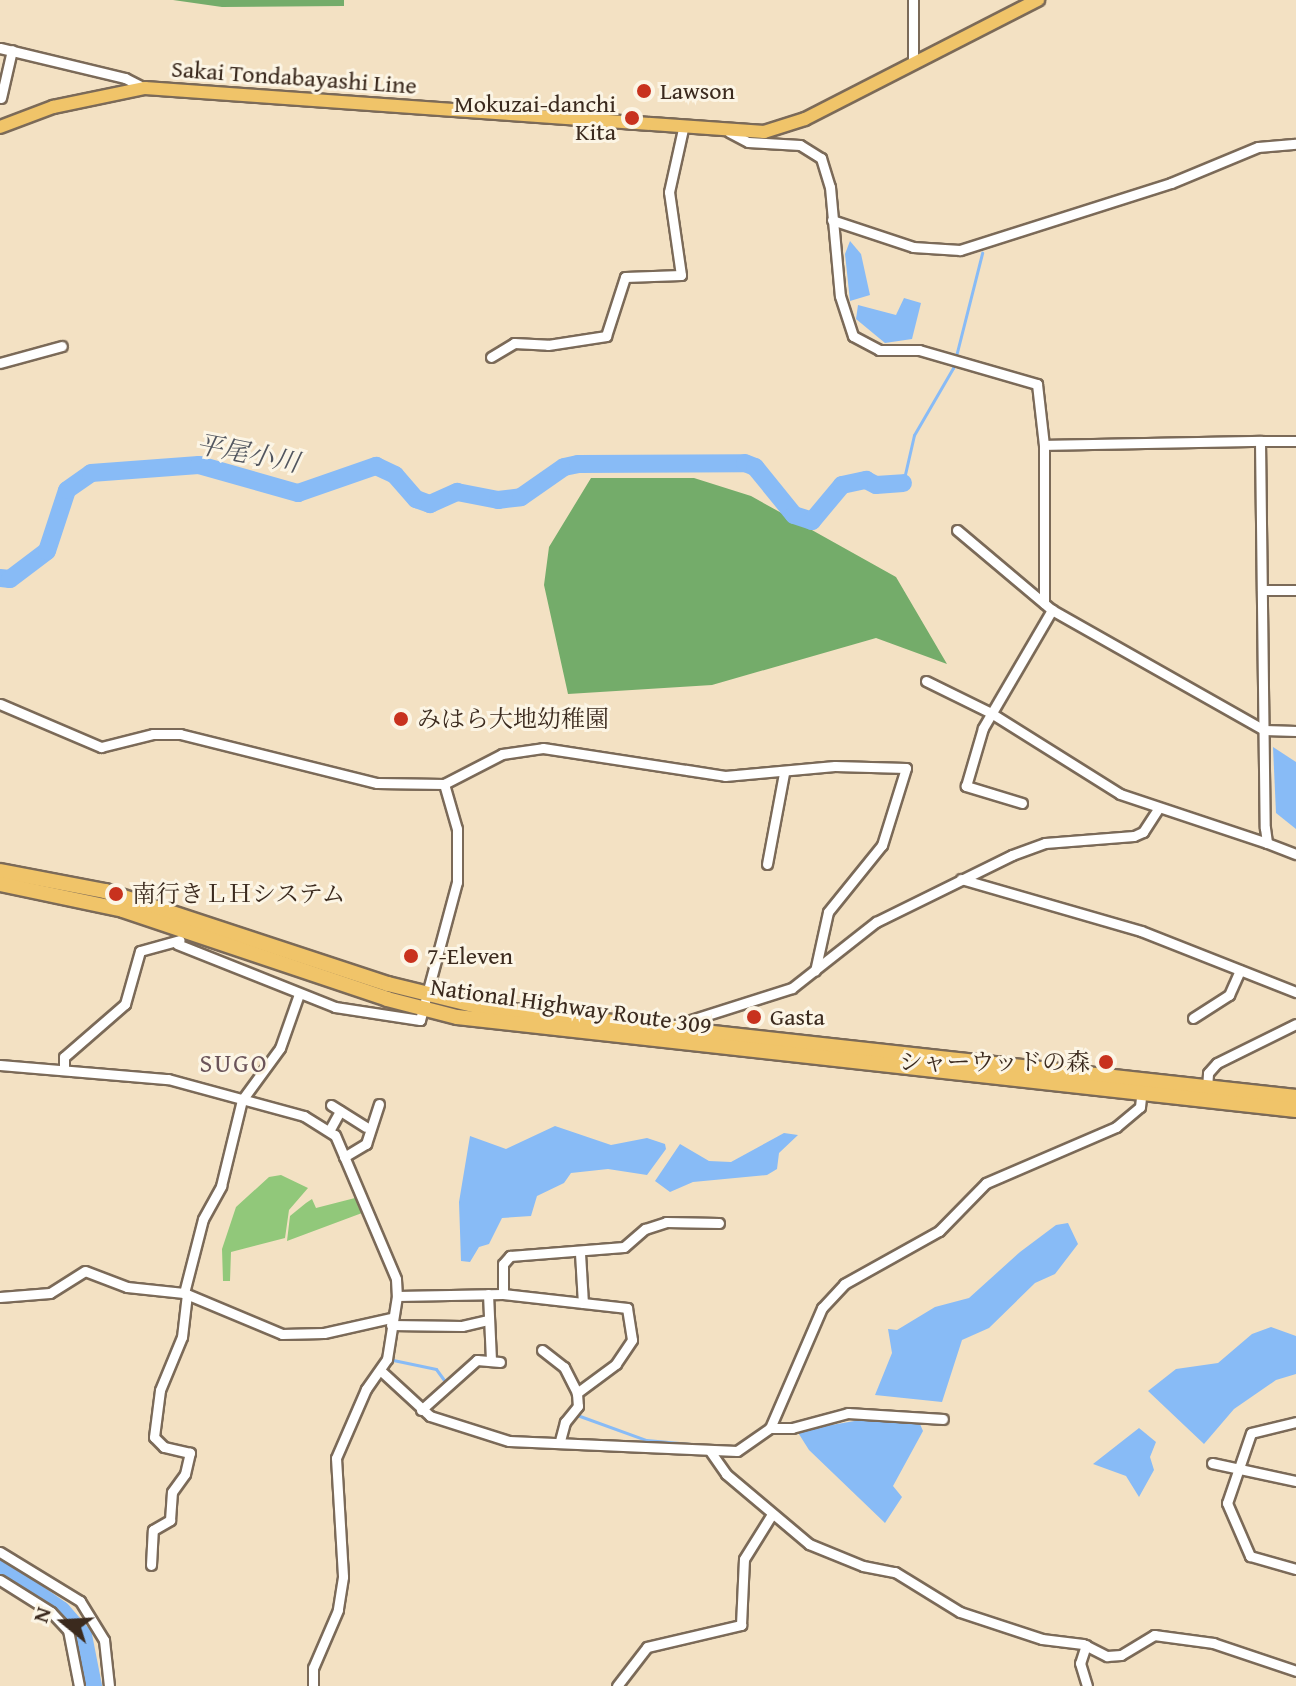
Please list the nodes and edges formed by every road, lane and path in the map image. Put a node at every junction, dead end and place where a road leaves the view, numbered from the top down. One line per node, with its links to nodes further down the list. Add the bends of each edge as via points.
1 (913, 0): 5 (street)
2 (1038, 0): 5 (main road, Sakai Tondabayashi Line)
3 (0, 48): 4 (street)
4 (12, 50): 6 (street); 7 (street, via 125,78)
5 (913, 61): 11 (main road, Sakai Tondabayashi Line, via 796,122 764,132)
6 (2, 84): 8 (street)
7 (145, 88): 9 (main road, Sakai Tondabayashi Line, via 53,107); 10 (main road, Sakai Tondabayashi Line)
8 (1, 98)
9 (0, 127)
10 (683, 129): 11 (main road, Sakai Tondabayashi Line); 15 (street, via 669,192 681,275 625,277 606,336 548,345 514,343)
11 (729, 132): 13 (street, via 748,142 811,149 827,170)
12 (1296, 144): 13 (street, via 1258,147 1171,183 960,250 913,247)
13 (832, 220): 19 (street, via 840,296 853,336 879,350 919,350 1037,384)
14 (62, 346): 16 (street)
15 (491, 357)
16 (0, 363)
17 (1260, 441): 18 (street); 19 (street); 21 (street)
18 (1296, 441)
19 (1044, 445): 23 (street)
20 (957, 530): 23 (street)
21 (1262, 590): 22 (street); 27 (street)
22 (1296, 590)
23 (1048, 606): 26 (street); 27 (street)
24 (926, 681): 26 (street)
25 (0, 704): 30 (street, via 101,747 153,734 180,734 377,783)
26 (991, 713): 31 (street, via 966,786); 32 (street, via 1120,794)
27 (1264, 730): 28 (street); 33 (street)
28 (1296, 731)
29 (784, 773): 30 (street, via 725,776 543,748 502,754); 35 (street); 42 (street, via 848,766 906,768 882,845 828,912)
30 (444, 784): 45 (street, via 457,829 457,882)
31 (1022, 803)
32 (1158, 809): 33 (street); 37 (street, via 1143,832 1134,836 1045,843)
33 (1267, 843): 34 (street)
34 (1296, 854)
35 (767, 864)
36 (0, 871): 45 (highway, National Highway Route 309, via 105,891)
37 (961, 879): 41 (street, via 1141,931); 42 (street, via 876,922)
38 (0, 884): 39 (highway, National Highway Route 309, via 103,904)
39 (187, 930): 40 (street); 45 (highway, National Highway Route 309)
40 (177, 944): 44 (street); 50 (street, via 140,951 125,1004 64,1057)
41 (1240, 970): 43 (street); 46 (street, via 1229,995)
42 (815, 971): 48 (street, via 792,988 695,1015)
43 (1296, 992)
44 (299, 994): 45 (street, via 335,1007 420,1020); 54 (street, via 280,1048)
45 (425, 1002): 48 (highway, National Highway Route 309); 52 (highway, National Highway Route 309, via 535,1028)
46 (1193, 1018)
47 (1296, 1024): 51 (street, via 1217,1063 1208,1073)
48 (666, 1029): 52 (highway, National Highway Route 309)
49 (0, 1065): 50 (street)
50 (64, 1069): 54 (street, via 168,1079)
51 (1207, 1088): 52 (highway, National Highway Route 309); 53 (highway, National Highway Route 309)
52 (1142, 1089): 57 (highway, National Highway Route 309); 78 (street, via 1140,1107 1116,1127 986,1183 939,1231 844,1284 822,1308)
53 (1296, 1097)
54 (242, 1100): 60 (street, via 304,1116); 64 (street, via 221,1186 203,1219)
55 (379, 1104): 61 (street, via 366,1144)
56 (331, 1105): 58 (street)
57 (1296, 1110)
58 (340, 1111): 59 (street); 60 (street)
59 (366, 1127)
60 (329, 1131): 61 (street)
61 (344, 1157): 67 (street, via 396,1279)
62 (719, 1223): 63 (street, via 666,1222 645,1229 624,1247)
63 (580, 1253): 66 (street, via 510,1256 503,1264); 69 (street)
64 (186, 1294): 68 (street, via 127,1287 85,1271 50,1293); 71 (street, via 282,1334); 86 (street, via 182,1337 160,1390 154,1437 164,1447 190,1453 185,1474 172,1492 170,1520 153,1530)
65 (488, 1294): 66 (street); 67 (street); 70 (street)
66 (503, 1294): 69 (street)
67 (397, 1296): 71 (street)
68 (0, 1297)
69 (583, 1303): 74 (street, via 627,1308 632,1340 616,1364)
70 (488, 1320): 71 (street, via 462,1326); 75 (street, via 495,1361 470,1364)
71 (391, 1321): 73 (street, via 387,1359)
72 (542, 1350): 74 (street, via 564,1367)
73 (380, 1370): 75 (street); 93 (street, via 366,1389 336,1458 343,1577 338,1610 313,1668)
74 (577, 1393): 79 (street, via 578,1406 565,1422)
75 (421, 1410): 79 (street, via 509,1441)
76 (943, 1419): 78 (street, via 848,1413 792,1428)
77 (1296, 1422): 82 (street, via 1251,1433)
78 (770, 1428): 80 (street, via 749,1447)
79 (560, 1441): 80 (street)
80 (710, 1451): 84 (street, via 726,1474)
81 (1212, 1463): 82 (street)
82 (1238, 1470): 83 (street); 87 (street, via 1227,1503 1250,1556)
83 (1296, 1481)
84 (772, 1514): 89 (street, via 809,1544 863,1566 895,1572 960,1612 1042,1639); 94 (street, via 744,1559 741,1625 647,1647)
85 (0, 1552): 92 (street, via 80,1601 104,1640)
86 (151, 1565)
87 (1296, 1569)
88 (0, 1580): 91 (street, via 51,1612 68,1630)
89 (1086, 1645): 90 (street, via 1107,1656 1121,1655 1144,1637 1166,1636 1213,1643); 95 (street, via 1080,1663)
90 (1296, 1671)
91 (79, 1686)
92 (109, 1686)
93 (313, 1686)
94 (617, 1686)
95 (1087, 1686)

